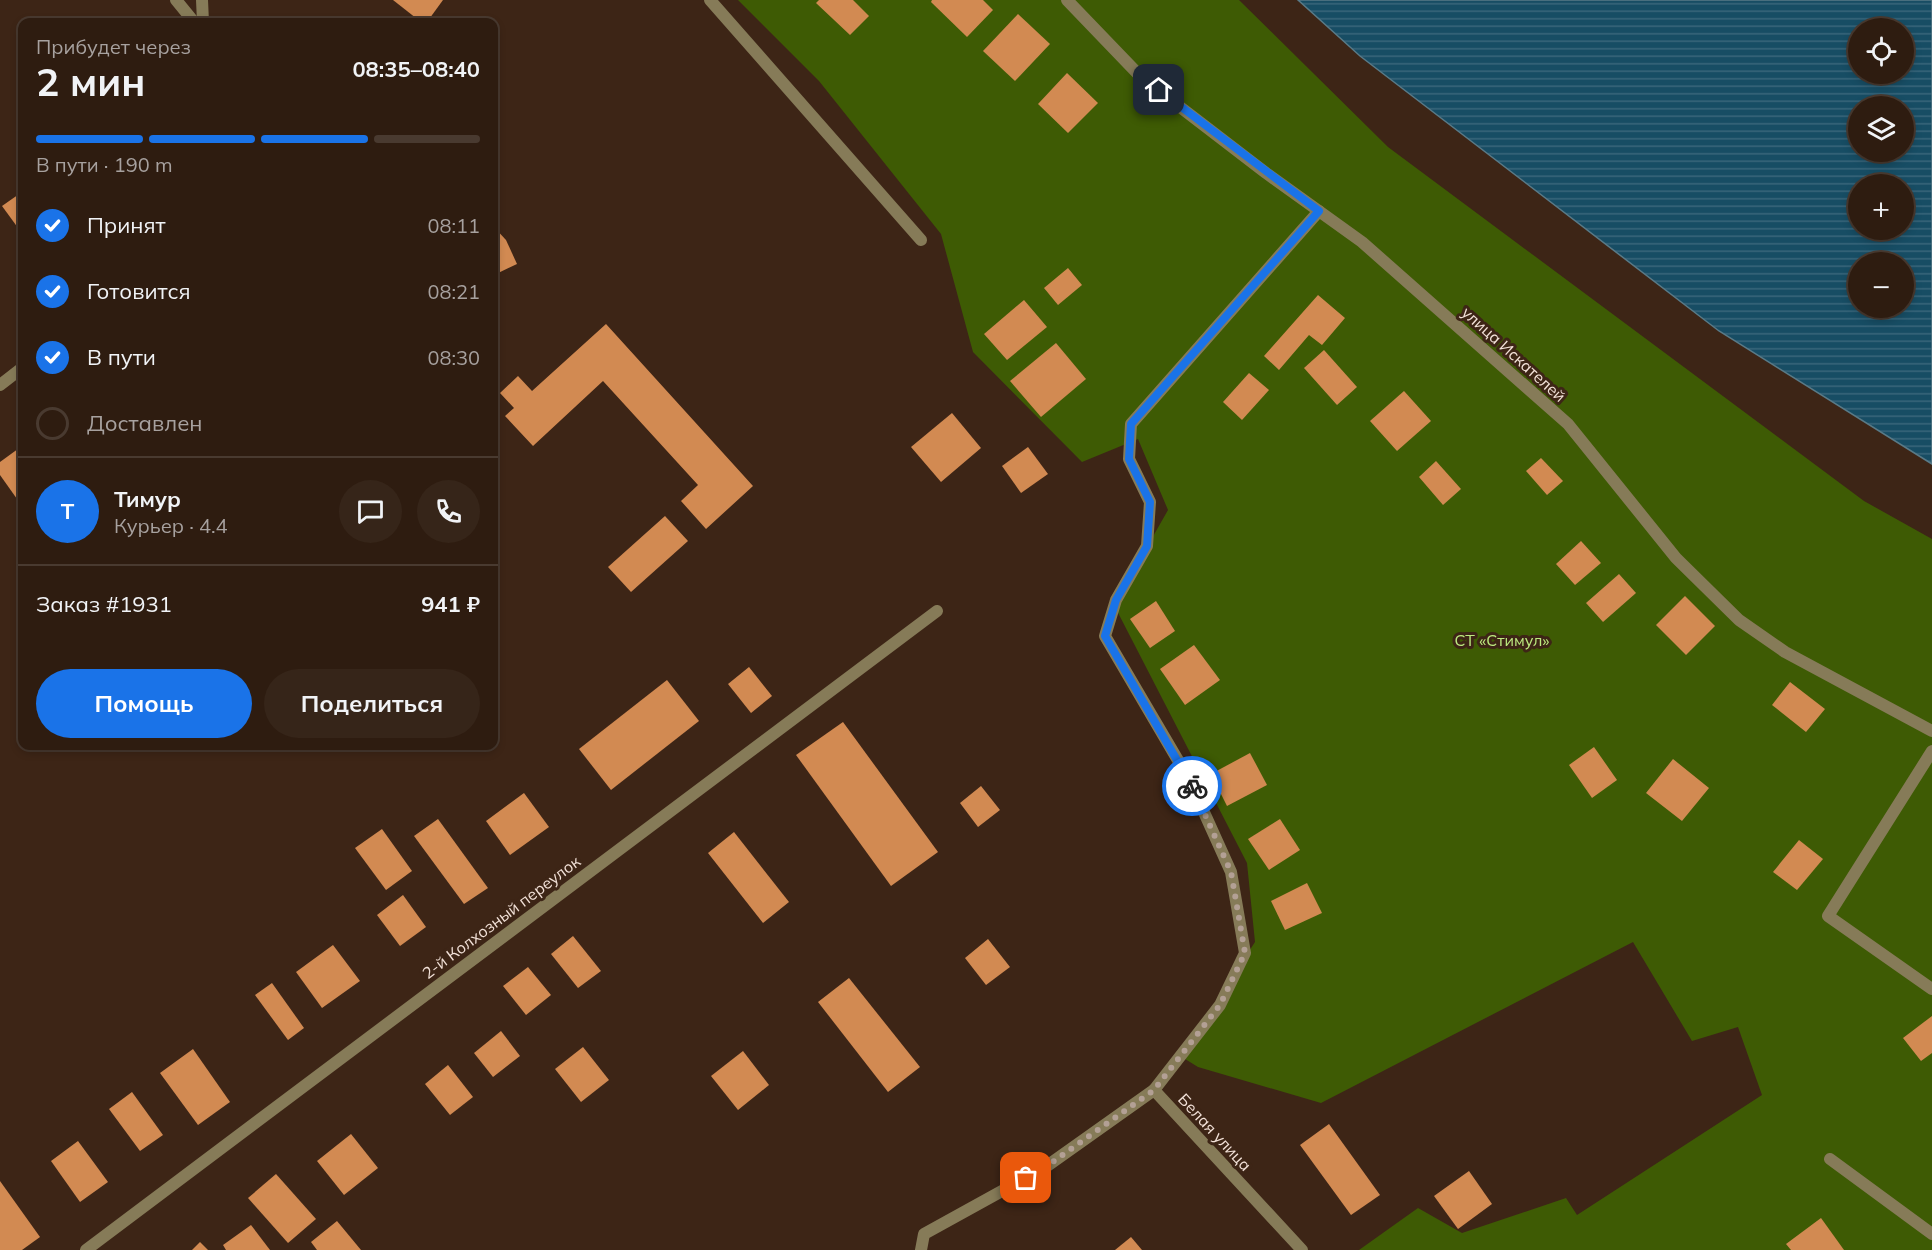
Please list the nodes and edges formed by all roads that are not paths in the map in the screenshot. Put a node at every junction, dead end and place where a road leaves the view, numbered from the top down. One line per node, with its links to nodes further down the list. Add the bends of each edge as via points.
1 (176, 0): 5 (street)
2 (202, 0): 6 (street)
3 (710, 0): 8 (street)
4 (1067, 0): 7 (street, улица Искателей, via 1141,77)
5 (191, 18)
6 (203, 18)
7 (1319, 211): 12 (street, улица Искателей, via 1362,242 1568,424 1676,558 1739,620 1785,652); 15 (street, via 1131,424 1129,459 1150,502 1147,546 1116,600 1105,636 1189,779 1231,872 1245,953 1220,1005)
8 (921, 240)
9 (18, 372): 10 (street)
10 (0, 385)
11 (937, 611): 18 (street, 2-й Колхозный переулок)
12 (1932, 731)
13 (1932, 751): 14 (street, via 1828,916)
14 (1932, 989)
15 (1154, 1090): 19 (street, Белая улица, via 1047,1166 924,1234); 20 (street, Белая улица)
16 (1830, 1159): 17 (street)
17 (1932, 1234)
18 (86, 1250)
19 (921, 1250)
20 (1302, 1250)

